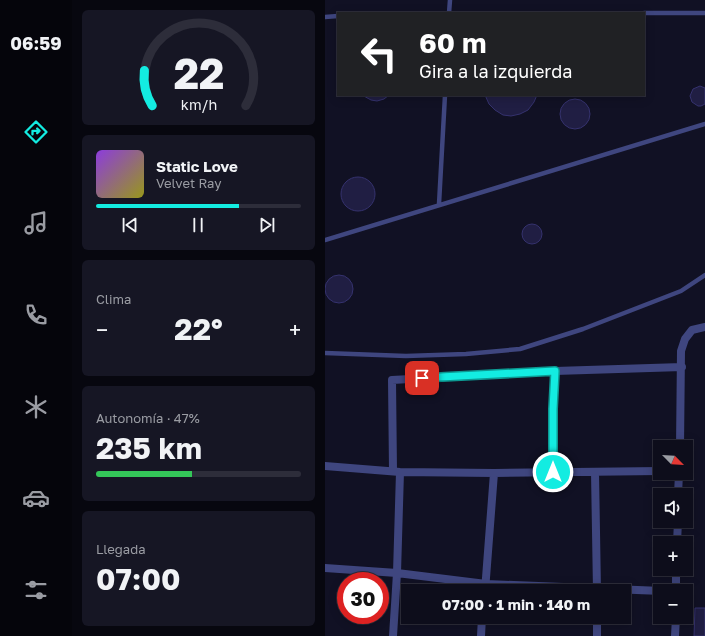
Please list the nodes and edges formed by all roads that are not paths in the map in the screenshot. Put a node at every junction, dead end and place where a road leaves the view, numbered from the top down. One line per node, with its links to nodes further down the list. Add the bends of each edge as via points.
1 (450, 0): 2 (lane)
2 (449, 12)
3 (645, 13): 4 (lane)
4 (705, 13)
5 (337, 16): 6 (lane)
6 (325, 17)
7 (445, 96): 9 (lane)
8 (705, 124): 9 (lane)
9 (439, 204): 10 (lane)
10 (325, 240)
11 (705, 275): 13 (lane, via 681,291 583,329 520,349 406,356)
12 (705, 327): 14 (street, via 692,330 685,339 681,351)
13 (325, 353)
14 (682, 367): 15 (street); 16 (street)
15 (555, 371): 19 (street, via 393,380); 20 (street)
16 (680, 440)
17 (325, 466): 19 (street)
18 (653, 471): 21 (street)
19 (396, 472): 22 (street); 24 (street)
20 (553, 472): 21 (street); 22 (street)
21 (595, 472): 27 (street)
22 (494, 473): 26 (street)
23 (325, 568): 24 (street)
24 (397, 573): 25 (street); 33 (street)
25 (466, 584)
26 (485, 584)
27 (597, 584)
28 (631, 590): 29 (street)
29 (653, 591)
30 (482, 624): 34 (street)
31 (597, 624): 35 (street)
32 (676, 624): 36 (street)
33 (393, 636)
34 (481, 636)
35 (597, 636)
36 (675, 636)

